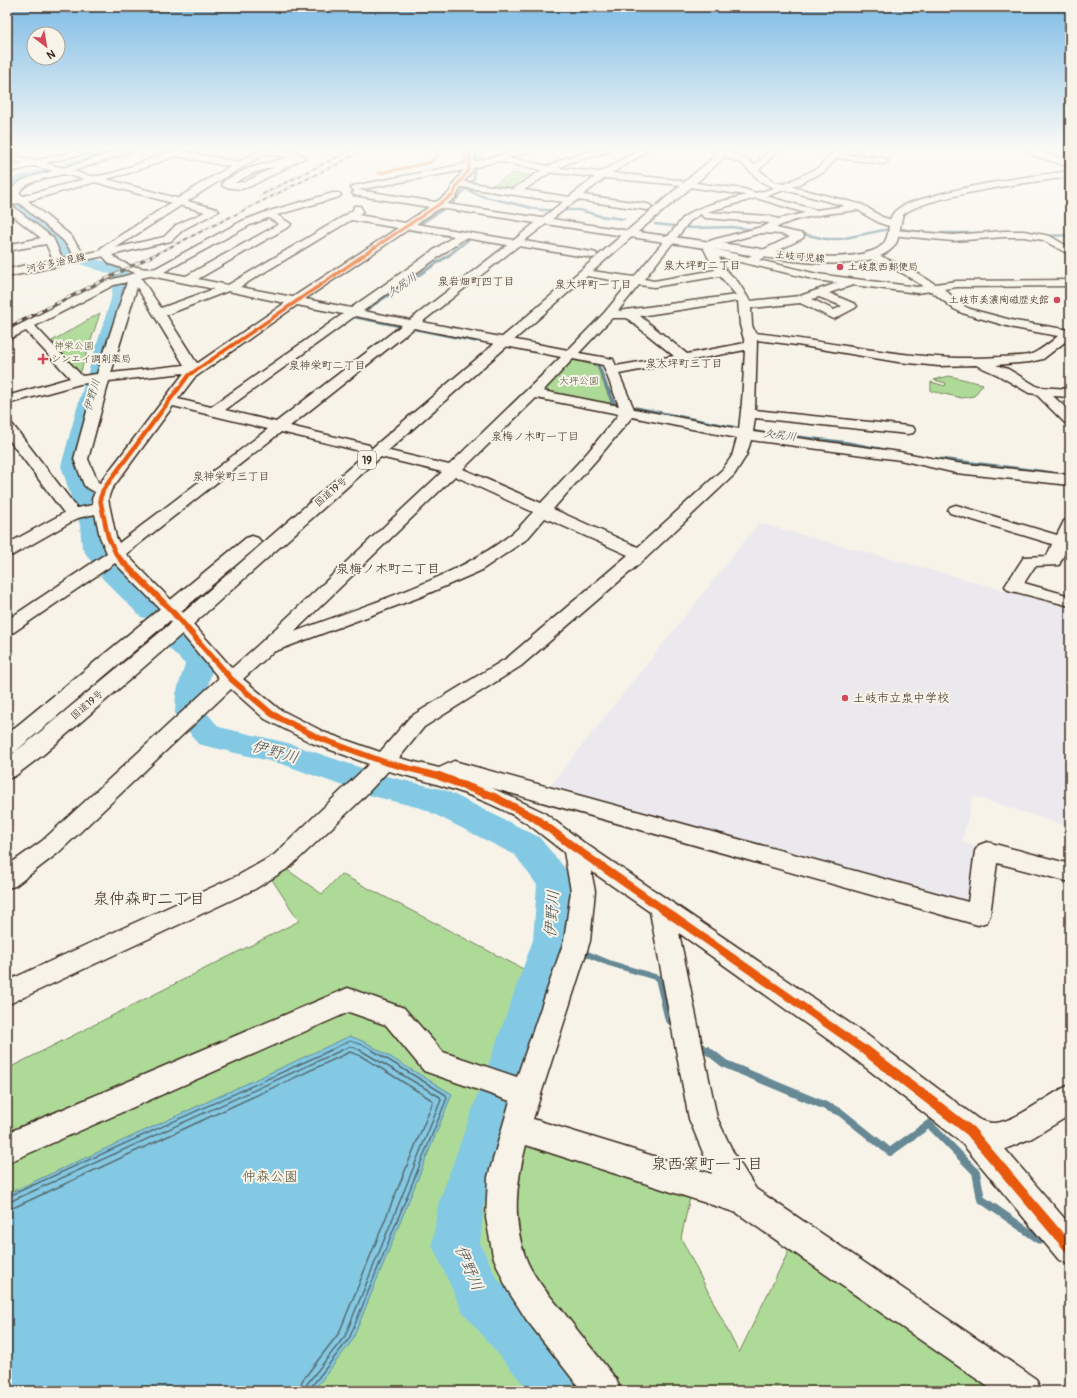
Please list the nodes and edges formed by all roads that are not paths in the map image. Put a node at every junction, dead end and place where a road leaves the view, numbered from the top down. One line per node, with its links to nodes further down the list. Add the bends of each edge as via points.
1 (18, 215): 21 (street)
2 (40, 215): 39 (street, via 67,238)
3 (159, 215): 35 (main road, via 105,250)
4 (204, 215): 35 (street, via 180,227 167,239)
5 (265, 215): 44 (street)
6 (270, 215): 47 (street, via 286,224)
7 (351, 215): 19 (street)
8 (425, 215): 24 (street)
9 (507, 215): 20 (street)
10 (552, 215): 20 (street)
11 (639, 215): 27 (main road, 国道19号 / 19)
12 (644, 215): 27 (main road, 国道19号 / 19)
13 (693, 215): 29 (street)
14 (713, 215): 22 (street)
15 (807, 215): 22 (street)
16 (873, 215): 25 (street)
17 (898, 215): 25 (main road, 土岐可児線)
18 (326, 217): 19 (street)
19 (347, 218): 24 (street); 52 (street)
20 (544, 221): 27 (street); 31 (street)
21 (26, 222): 23 (street); 30 (street)
22 (779, 222): 26 (street, via 769,228)
23 (13, 224)
24 (407, 227): 28 (street); 55 (street)
25 (895, 229): 34 (street, via 931,237 961,238 1018,233 1048,239); 38 (main road, 土岐可児線, via 890,245)
26 (755, 231): 33 (street, via 716,242); 36 (street, via 799,236)
27 (623, 232): 29 (main road, 土岐可児線); 37 (main road, 国道19号 / 19); 45 (main road, 国道19号 / 19)
28 (461, 236): 31 (street); 57 (street)
29 (670, 239): 33 (main road, 土岐可児線); 48 (street)
30 (48, 240): 32 (street); 40 (street)
31 (515, 244): 37 (street); 61 (street)
32 (7, 248)
33 (710, 249): 36 (main road, 土岐可児線); 41 (street); 42 (street)
34 (1070, 252)
35 (105, 253): 39 (main road, 河合多治見線); 44 (street, via 116,262)
36 (764, 253): 38 (main road, 土岐可児線, via 822,260); 41 (street)
37 (592, 256): 65 (main road, 国道19号 / 19)
38 (872, 256): 51 (street, via 908,272)
39 (81, 257): 40 (main road, 河合多治見線)
40 (63, 261): 43 (main road, 河合多治見線)
41 (749, 261): 49 (street)
42 (722, 272): 48 (street, via 654,284); 56 (street, via 734,284)
43 (7, 273)
44 (152, 273): 46 (street); 47 (street)
45 (585, 273): 48 (street); 65 (main road, 国道19号 / 19)
46 (134, 277): 58 (street); 62 (street, via 110,283); 72 (street)
47 (188, 280): 52 (street)
48 (636, 281): 60 (street)
49 (851, 282): 51 (street, via 917,290); 53 (street)
50 (1070, 283): 51 (street, via 957,284)
51 (932, 287): 63 (street, via 966,311 1014,324)
52 (229, 288): 55 (street); 58 (street)
53 (822, 294): 54 (street); 54 (street, via 851,306 834,315)
54 (802, 300): 56 (street)
55 (295, 301): 57 (street); 70 (street)
56 (744, 301): 59 (street); 66 (street)
57 (354, 312): 61 (street); 80 (street)
58 (159, 313): 70 (street, via 191,364)
59 (630, 314): 60 (street); 68 (street)
60 (609, 315): 67 (street)
61 (413, 324): 65 (street); 84 (street)
62 (27, 325): 64 (street); 73 (street)
63 (1069, 334): 69 (street, via 1038,356)
64 (7, 336)
65 (497, 341): 67 (street); 88 (main road, 国道19号 / 19)
66 (751, 341): 68 (street); 69 (street, via 797,341 924,361); 81 (street)
67 (567, 358): 71 (street, via 608,362); 75 (street)
68 (684, 358): 71 (street)
69 (975, 361): 74 (street)
70 (199, 367): 72 (street); 78 (street, via 189,375)
71 (612, 370): 79 (street)
72 (103, 377): 73 (street); 91 (street, via 82,459 92,485)
73 (79, 380): 77 (street)
74 (1040, 391): 76 (street); 82 (street)
75 (533, 393): 79 (street); 89 (street)
76 (1070, 393)
77 (7, 400)
78 (170, 401): 80 (street); 91 (street)
79 (627, 407): 86 (street); 94 (street, via 593,455)
80 (213, 412): 84 (street)
81 (747, 412): 85 (street); 86 (street)
82 (1070, 420)
83 (7, 427): 87 (street)
84 (279, 428): 88 (street); 99 (street)
85 (908, 430)
86 (745, 431): 90 (street, via 900,456 956,468); 100 (street, via 739,456 729,472)
87 (12, 444): 95 (street)
88 (370, 450): 89 (street); 102 (main road, 国道19号 / 19)
89 (453, 470): 94 (street); 104 (street)
90 (1070, 480)
91 (103, 490): 92 (street, via 100,499)
92 (102, 508): 95 (street); 99 (street, via 108,537)
93 (956, 510): 97 (street)
94 (543, 511): 100 (street); 104 (street, via 521,535 474,567 414,593)
95 (73, 514): 98 (street)
96 (1070, 524): 97 (street)
97 (1062, 542): 101 (street, via 1053,561 1030,561 1014,586)
98 (7, 551)
99 (116, 554): 102 (street); 103 (street)
100 (640, 554): 107 (street, via 514,662 416,722)
101 (1070, 601)
102 (177, 616): 105 (street); 106 (main road, 国道19号 / 19); 108 (main road, 国道19号 / 19, via 36,748)
103 (7, 628)
104 (265, 649): 105 (street)
105 (231, 680): 107 (street, via 272,714); 112 (street, via 50,847)
106 (7, 746)
107 (379, 767): 109 (street); 114 (street, via 282,861 247,882)
108 (7, 770)
109 (440, 776): 110 (street, via 494,797 535,818); 111 (street, via 454,769 978,915 986,851)
110 (575, 848): 113 (street); 115 (street, via 583,891 574,952)
111 (1070, 873)
112 (7, 879)
113 (662, 907): 118 (street, via 857,1044); 120 (street, via 703,1119 722,1163)
114 (7, 993)
115 (526, 1093): 117 (street); 119 (street, via 434,1062 395,1016 348,1000)
116 (1070, 1099): 118 (street, via 1011,1132 995,1137)
117 (516, 1128): 120 (street); 122 (street, via 503,1184 501,1218 509,1256 518,1278 538,1307)
118 (970, 1131): 121 (street)
119 (7, 1148)
120 (745, 1200): 123 (street)
121 (1070, 1249)
122 (604, 1391)
123 (1024, 1391)

